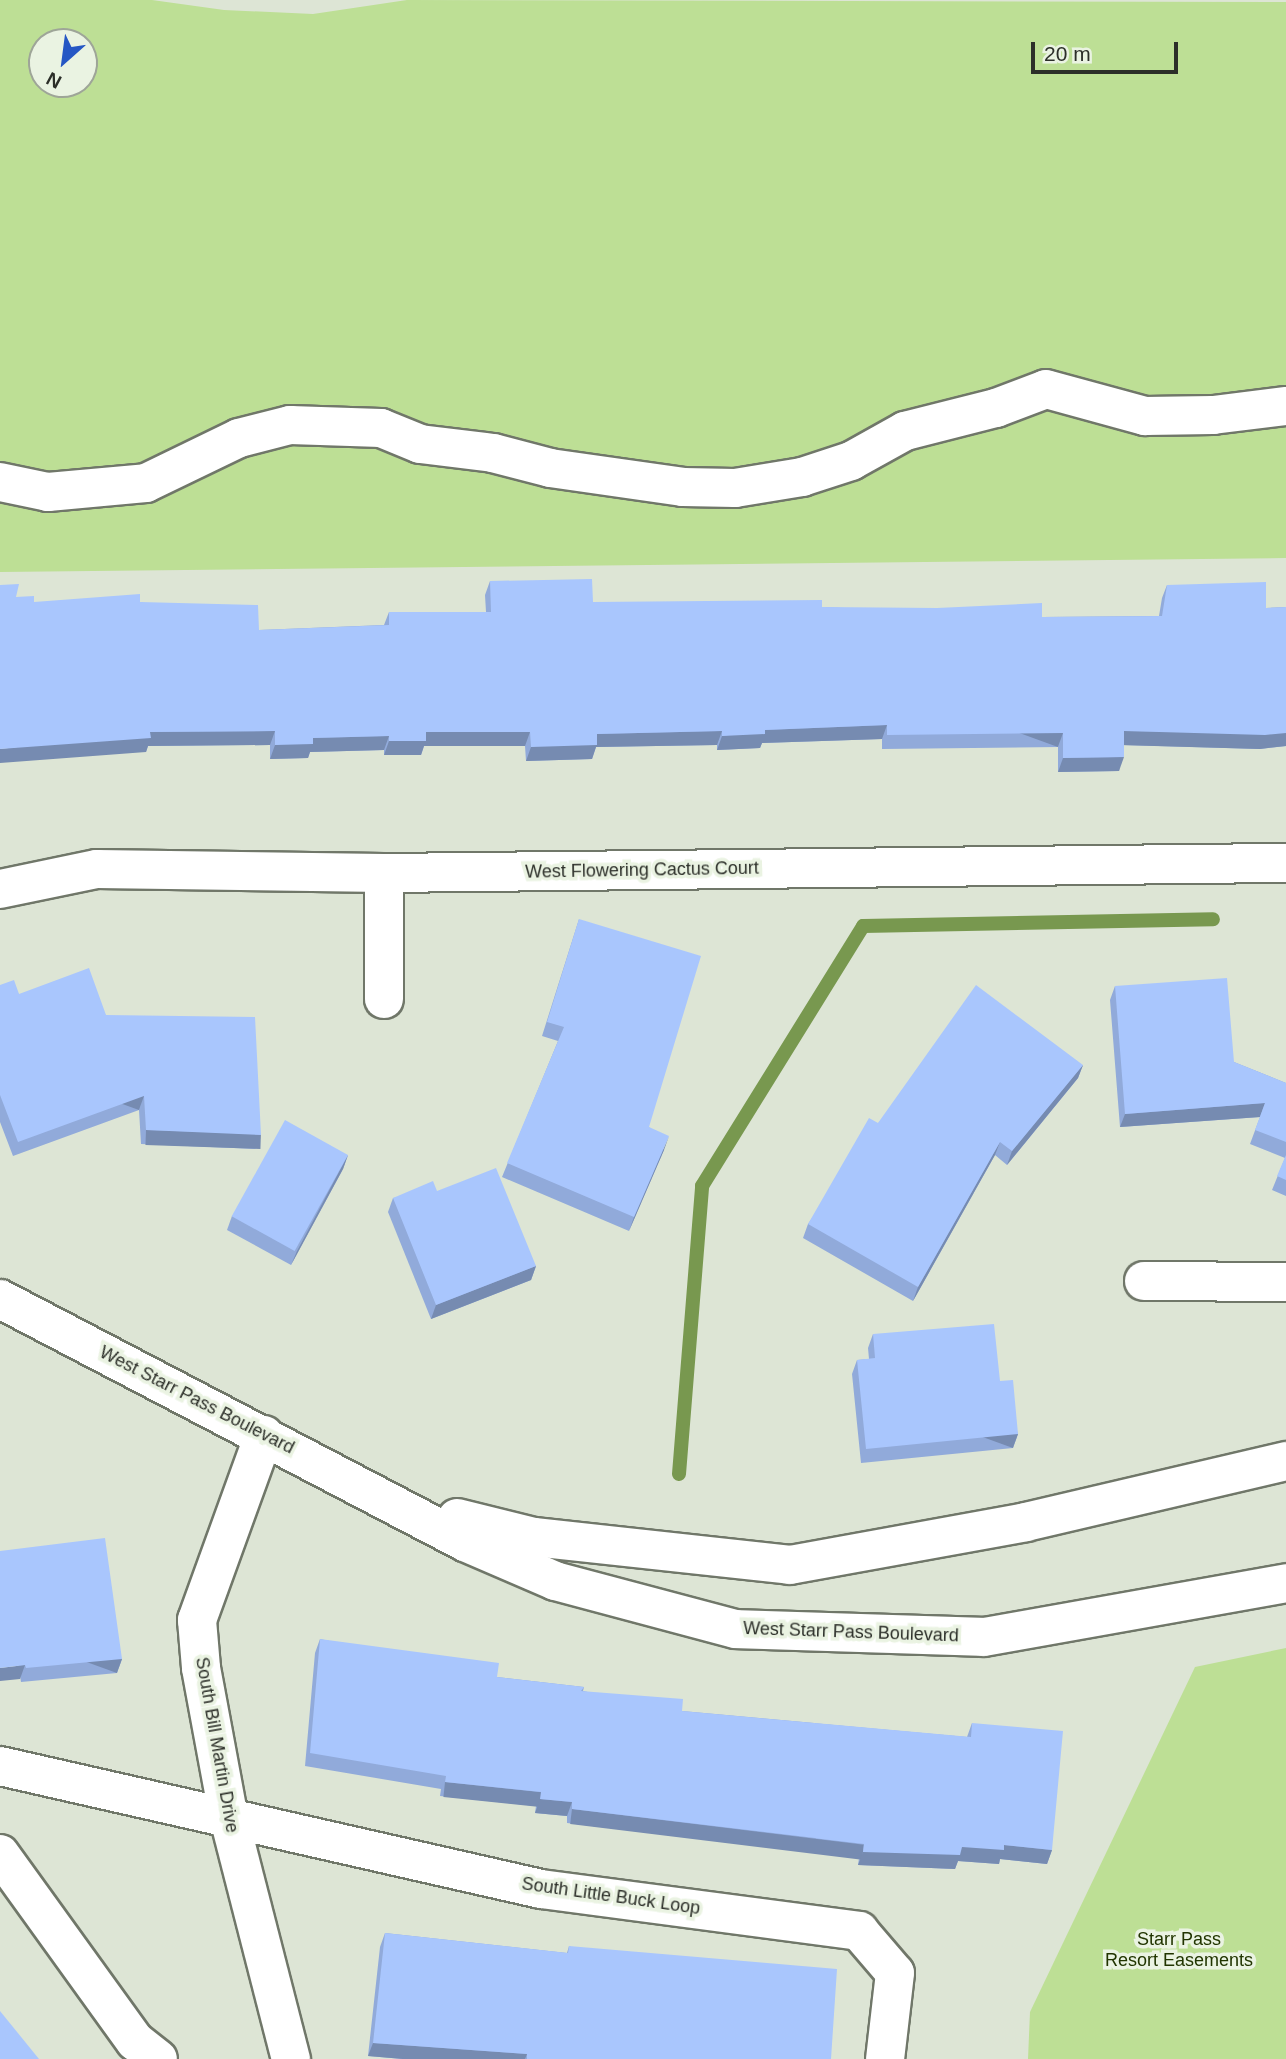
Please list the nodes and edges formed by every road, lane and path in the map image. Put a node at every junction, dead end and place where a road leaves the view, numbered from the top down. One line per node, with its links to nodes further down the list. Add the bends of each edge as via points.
1 (1286, 406): 2 (street, via 1213,415 1145,415 1046,389 996,408 905,431 851,461 802,477 735,488 683,487 550,467 493,453 420,444 381,428 290,425 239,438 146,483 48,492)
2 (0, 482)
3 (1286, 863): 4 (street, West Flowering Cactus Court)
4 (384, 873): 5 (street, West Flowering Cactus Court, via 97,869); 6 (street)
5 (0, 889)
6 (384, 999)
7 (1144, 1281): 8 (street)
8 (1286, 1282)
9 (0, 1299): 10 (street, West Starr Pass Boulevard)
10 (264, 1435): 12 (street, West Starr Pass Boulevard); 15 (street, South Bill Martin Drive, via 197,1620 201,1668)
11 (1286, 1461): 12 (street, West Starr Pass Boulevard, via 1026,1522 790,1565 534,1538)
12 (394, 1502): 13 (street, West Starr Pass Boulevard, via 465,1542 555,1581 736,1629 985,1637)
13 (1286, 1583)
14 (0, 1766): 15 (street, South Little Buck Loop)
15 (228, 1814): 18 (street, South Bill Martin Drive); 19 (street, South Little Buck Loop, via 541,1888 859,1931 895,1973)
16 (0, 1854): 17 (street, via 135,2041)
17 (158, 2059)
18 (291, 2059)
19 (885, 2059)

